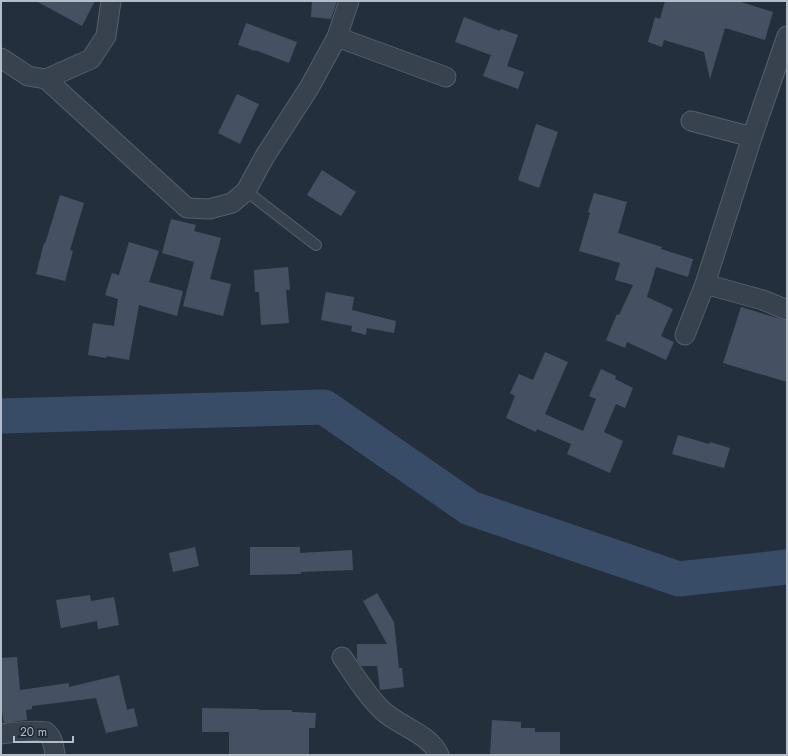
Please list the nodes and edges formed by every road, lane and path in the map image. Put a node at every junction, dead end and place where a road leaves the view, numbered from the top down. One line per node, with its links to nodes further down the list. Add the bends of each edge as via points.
1 (111, 1): 7 (street, via 106,36 91,59)
2 (350, 1): 4 (street)
3 (787, 36): 9 (street)
4 (337, 37): 6 (street); 10 (street)
5 (1, 58): 7 (street, via 28,76)
6 (446, 77)
7 (46, 79): 10 (street, via 187,208 209,209 224,205)
8 (691, 121): 9 (street)
9 (752, 137): 12 (street)
10 (246, 191): 11 (lane)
11 (316, 245)
12 (705, 284): 13 (street, via 763,300); 14 (street)
13 (787, 310)
14 (685, 335)
15 (342, 657): 18 (street, via 373,701 385,713 432,745)
16 (1, 734): 17 (street, via 43,731 52,740)
17 (55, 755)
18 (439, 755)

